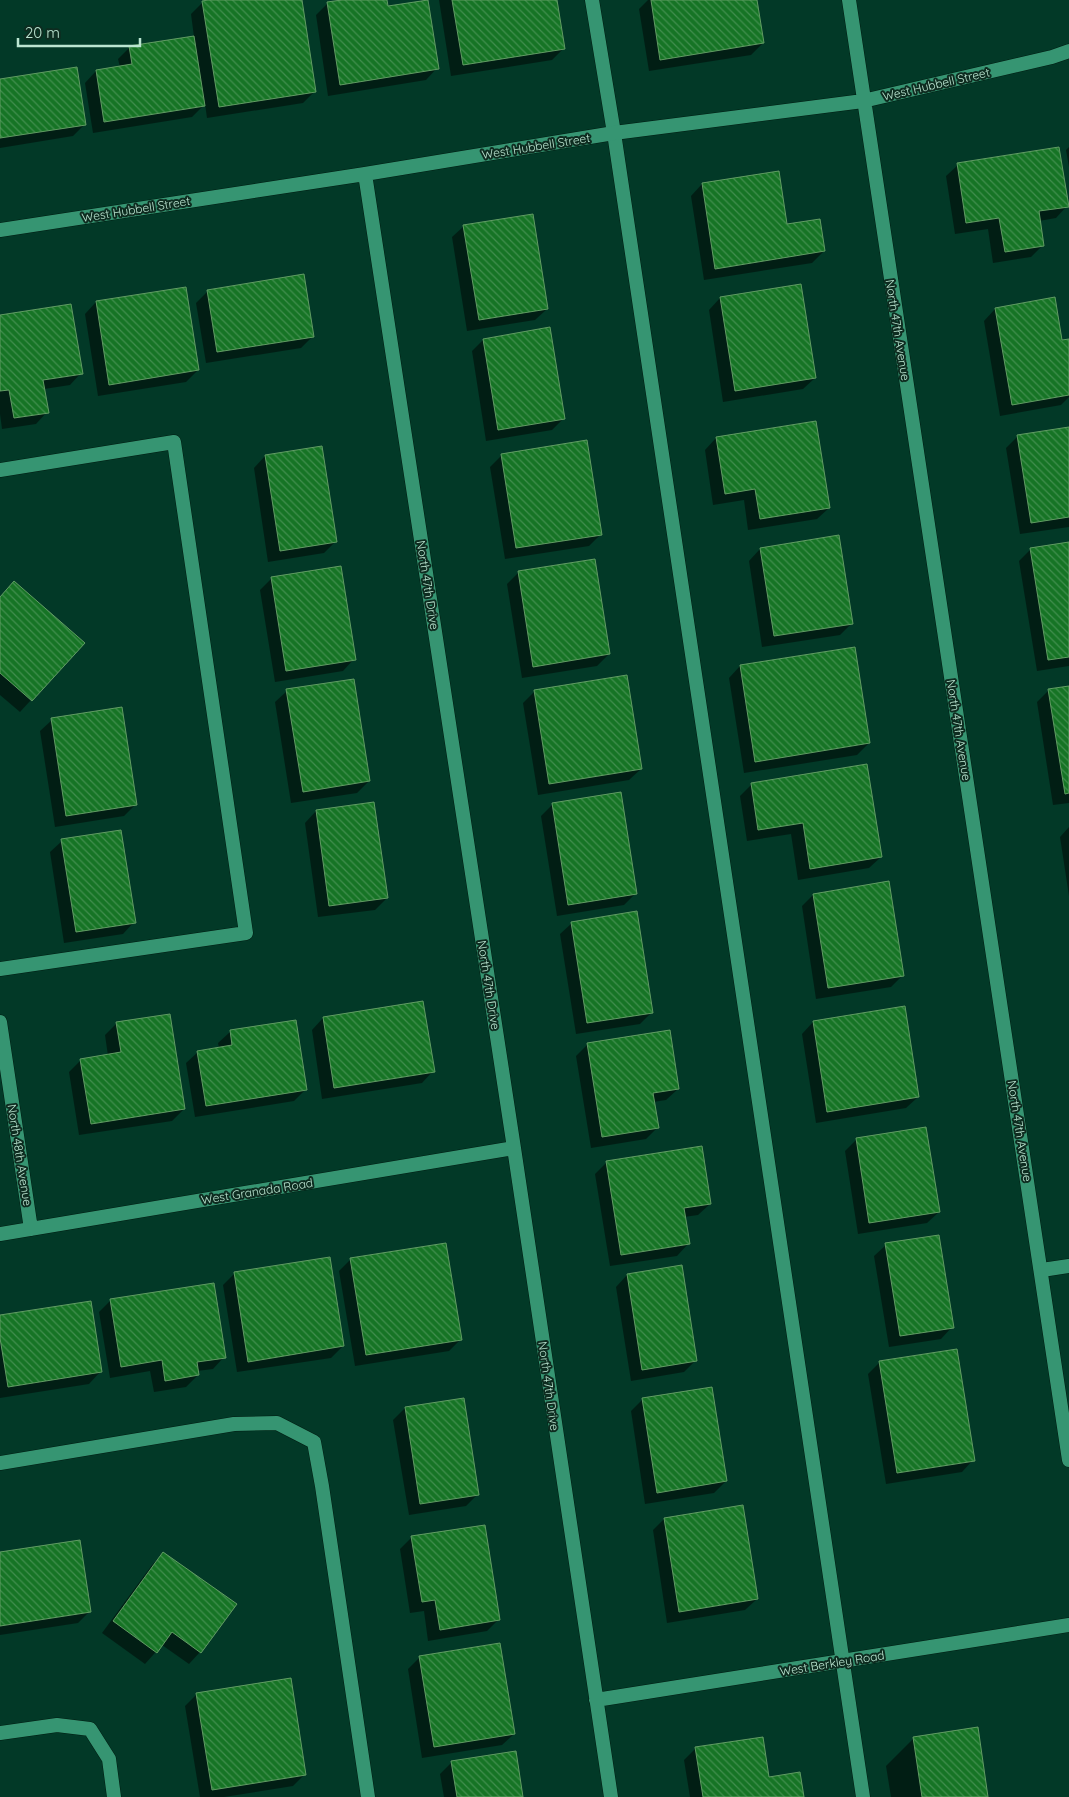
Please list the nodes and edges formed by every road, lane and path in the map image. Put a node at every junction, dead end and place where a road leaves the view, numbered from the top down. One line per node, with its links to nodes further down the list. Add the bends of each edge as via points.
1 (592, 0): 5 (street)
2 (849, 0): 4 (street, North 47th Avenue)
3 (1069, 51): 4 (street, West Hubbell Street)
4 (863, 101): 5 (street, West Hubbell Street); 15 (street, North 47th Avenue)
5 (614, 133): 6 (street, West Hubbell Street); 19 (street)
6 (365, 174): 7 (street, West Hubbell Street); 11 (street, North 47th Drive)
7 (0, 230)
8 (0, 470): 9 (street, via 174,442 246,933)
9 (0, 969)
10 (0, 1022): 12 (street, North 48th Avenue)
11 (514, 1148): 12 (street, West Granada Road); 20 (street, North 47th Drive)
12 (31, 1229): 13 (street, West Granada Road)
13 (0, 1234)
14 (1069, 1266): 15 (street)
15 (1042, 1270): 16 (street, North 47th Avenue)
16 (1069, 1460)
17 (0, 1463): 23 (street, via 234,1424 277,1423 314,1442)
18 (1069, 1625): 19 (street, West Berkley Road)
19 (844, 1661): 20 (street, West Berkley Road); 25 (street)
20 (596, 1700): 24 (street, North 47th Drive)
21 (0, 1733): 22 (street, via 57,1725 90,1729 108,1759)
22 (114, 1797)
23 (368, 1797)
24 (611, 1797)
25 (863, 1797)

